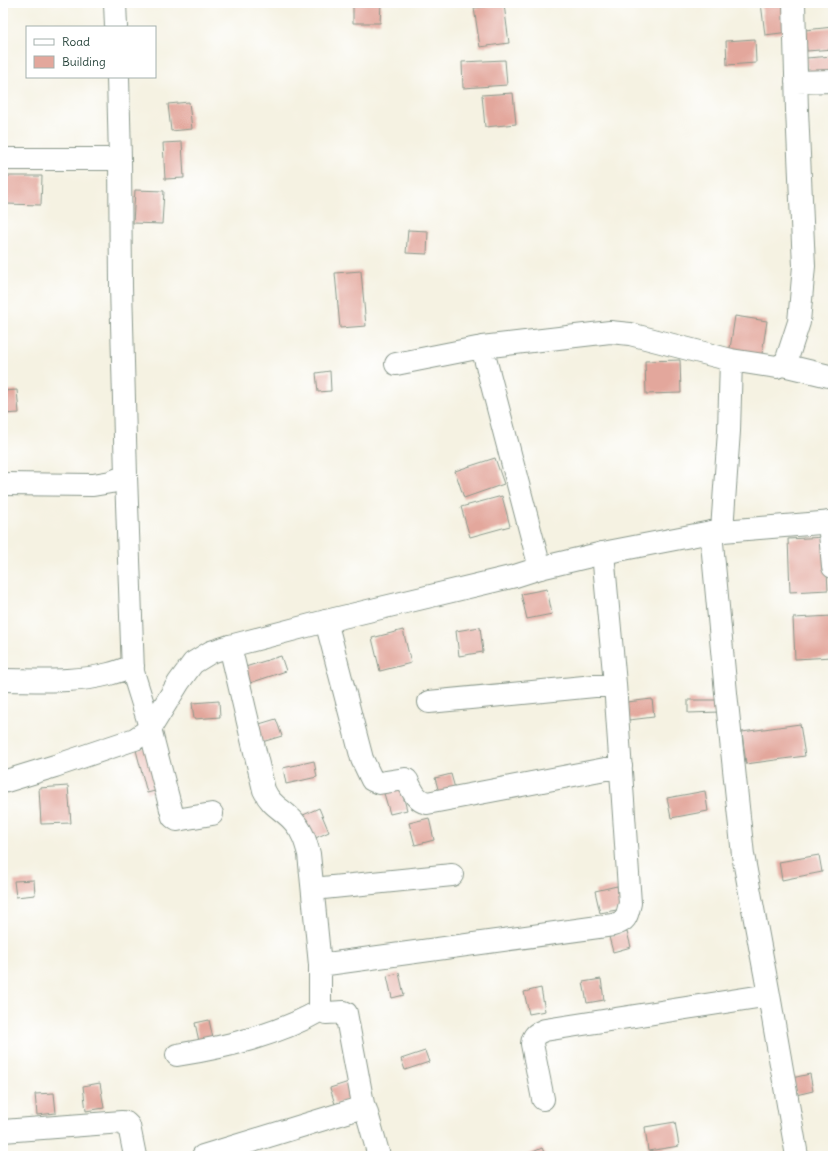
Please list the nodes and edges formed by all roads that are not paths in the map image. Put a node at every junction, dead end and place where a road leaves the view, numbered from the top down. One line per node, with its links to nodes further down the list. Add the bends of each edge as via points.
1 (115, 3): 3 (street)
2 (794, 3): 6 (street)
3 (116, 26)
4 (118, 78): 8 (street)
5 (833, 81): 6 (street)
6 (796, 82): 12 (street, via 804,266 799,322)
7 (3, 158): 8 (street)
8 (120, 159): 14 (street)
9 (482, 347): 10 (street, via 610,332 630,334); 11 (street); 20 (street)
10 (731, 360): 12 (street, via 777,367); 17 (street, via 729,431)
11 (396, 364)
12 (783, 365): 13 (street)
13 (833, 377)
14 (126, 476): 15 (street, via 93,485); 23 (street)
15 (3, 484)
16 (831, 522): 17 (street); 19 (street)
17 (717, 531): 18 (street); 34 (street, via 726,694 743,855)
18 (603, 553): 20 (street); 25 (street)
19 (833, 567)
20 (540, 568): 21 (street)
21 (326, 621): 22 (street); 28 (street, via 362,760 372,780 379,783 405,779 421,802 427,803)
22 (230, 646): 27 (street, via 211,652 193,662); 32 (street, via 264,790 267,798 295,823 304,836 309,854)
23 (133, 669): 24 (street, via 60,680); 27 (street)
24 (3, 680)
25 (615, 684): 26 (street); 28 (street)
26 (428, 702)
27 (149, 723): 29 (street, via 135,739); 30 (street, via 173,817 177,820)
28 (621, 766): 33 (street, via 630,903 627,917 622,922 613,926)
29 (3, 782)
30 (212, 814)
31 (452, 875): 32 (street)
32 (312, 889): 33 (street)
33 (320, 965): 35 (street)
34 (769, 996): 37 (street, via 537,1033 532,1044); 43 (street)
35 (321, 1010): 36 (street, via 305,1020 274,1031 230,1044); 38 (street, via 346,1013)
36 (177, 1055)
37 (543, 1099)
38 (364, 1109): 41 (street, via 356,1109); 42 (street)
39 (3, 1131): 40 (street, via 122,1122 130,1126)
40 (135, 1156)
41 (203, 1156)
42 (379, 1156)
43 (797, 1156)

